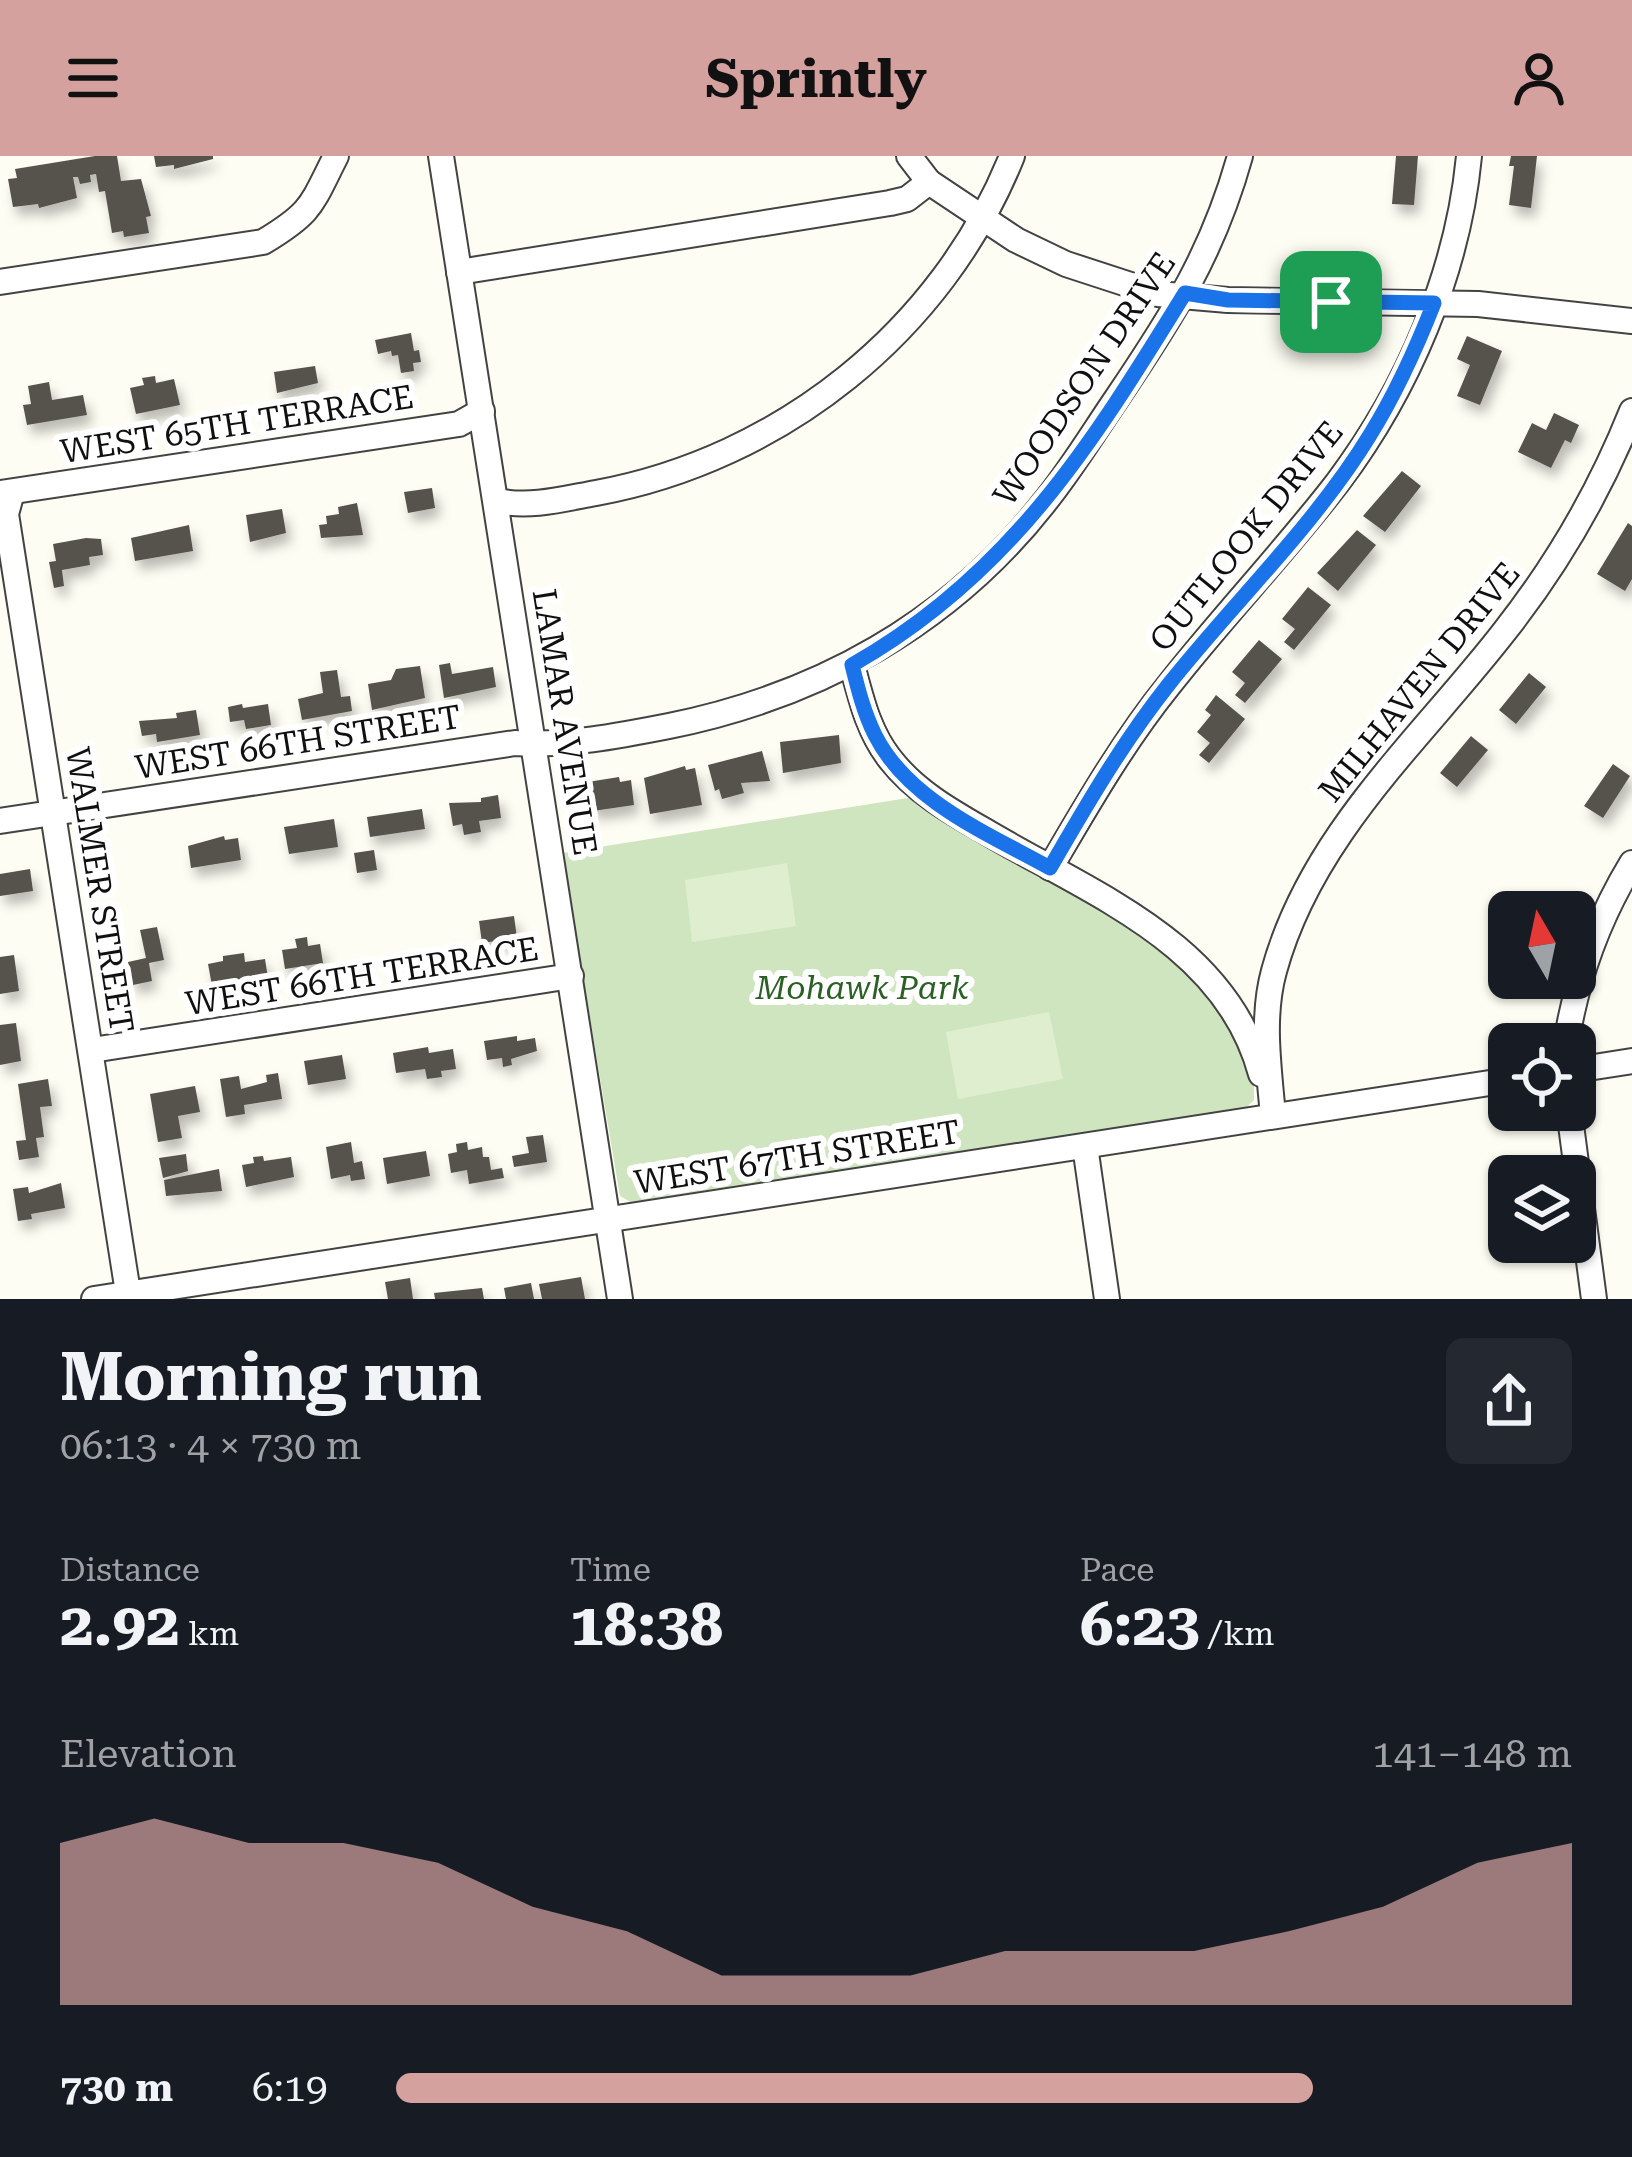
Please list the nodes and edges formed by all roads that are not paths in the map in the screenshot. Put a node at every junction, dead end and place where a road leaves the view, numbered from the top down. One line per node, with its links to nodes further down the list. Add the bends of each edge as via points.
1 (336, 156): 10 (street, via 320,194 295,223 263,242)
2 (441, 156): 9 (street, LAMAR AVENUE)
3 (909, 156): 7 (street)
4 (1012, 156): 8 (street)
5 (1240, 156): 11 (street, WOODSON DRIVE, via 1225,211)
6 (1469, 156): 12 (street, OUTLOOK DRIVE)
7 (928, 182): 8 (street); 9 (street, via 890,203)
8 (982, 218): 11 (street, via 1066,264 1158,294); 17 (street, via 901,329 826,395 765,434 624,488 520,506)
9 (459, 272): 14 (street, LAMAR AVENUE)
10 (0, 282)
11 (1185, 293): 12 (street); 18 (street, WOODSON DRIVE, via 1010,544 923,621)
12 (1434, 303): 13 (street); 23 (street, OUTLOOK DRIVE, via 1370,436 1125,743)
13 (1632, 320)
14 (482, 411): 16 (street, WEST 65TH TERRACE, via 459,424); 17 (street, LAMAR AVENUE)
15 (1632, 411): 25 (street, MILHAVEN DRIVE, via 1548,574 1338,836 1296,913)
16 (6, 493): 20 (street, WALMER STREET)
17 (497, 501): 19 (street, LAMAR AVENUE)
18 (852, 665): 19 (street, WOODSON DRIVE, via 716,716); 23 (street, via 876,739 907,778)
19 (535, 744): 20 (street, WEST 66TH STREET); 24 (street, LAMAR AVENUE)
20 (53, 813): 21 (street, WEST 66TH STREET); 28 (street, WALMER STREET)
21 (0, 821)
22 (1632, 863): 27 (street, via 1593,943)
23 (1050, 868): 26 (street, via 1191,956)
24 (571, 976): 28 (street, WEST 66TH TERRACE); 35 (street, LAMAR AVENUE)
25 (1269, 999): 26 (street); 32 (street, MILHAVEN DRIVE)
26 (1233, 1006): 32 (street)
27 (1570, 1023)
28 (92, 1050): 36 (street, WALMER STREET)
29 (1632, 1061): 30 (street)
30 (1596, 1067)
31 (1488, 1083): 32 (street, WEST 67TH STREET)
32 (1273, 1117): 34 (street, WEST 67TH STREET)
33 (1572, 1131): 40 (street)
34 (1085, 1146): 35 (street, WEST 67TH STREET); 39 (street)
35 (607, 1220): 36 (street, WEST 67TH STREET); 38 (street, LAMAR AVENUE)
36 (129, 1296): 37 (street, WEST 67TH STREET)
37 (94, 1299)
38 (620, 1299)
39 (1107, 1299)
40 (1592, 1299)

